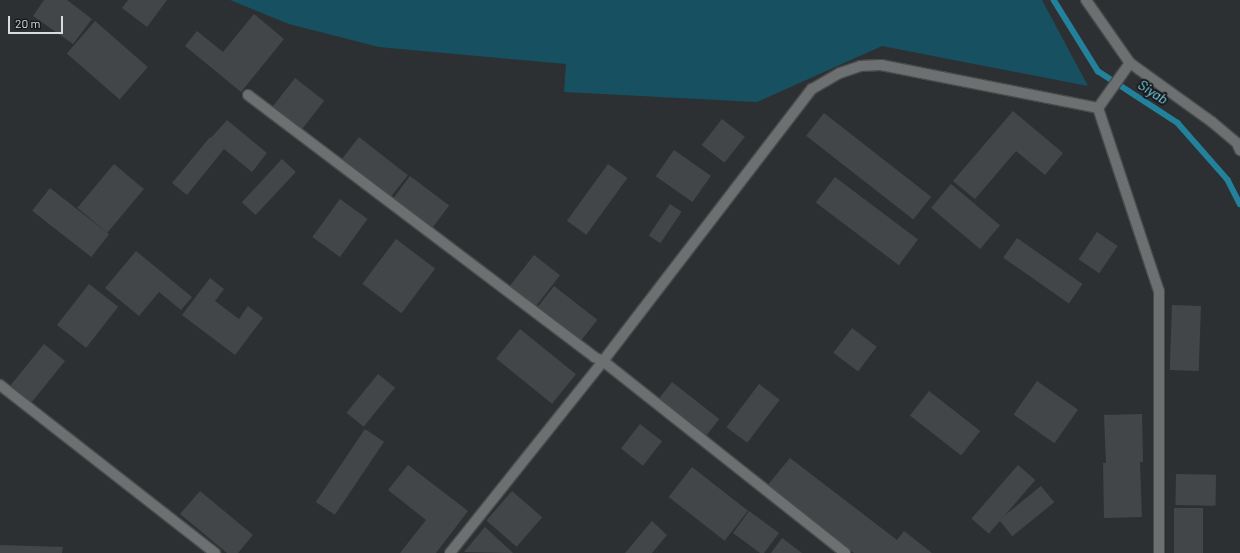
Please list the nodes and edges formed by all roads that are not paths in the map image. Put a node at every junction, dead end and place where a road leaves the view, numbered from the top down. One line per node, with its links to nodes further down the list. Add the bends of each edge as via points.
1 (1086, 0): 2 (street)
2 (1130, 63): 4 (street); 5 (street, via 1212,122 1237,143)
3 (248, 95): 6 (street, via 587,352)
4 (1098, 108): 6 (street, via 881,65 860,66 840,73 812,89); 11 (street, via 1159,291)
5 (1240, 150)
6 (603, 361): 9 (street); 10 (street)
7 (0, 385): 8 (street)
8 (214, 553)
9 (450, 553)
10 (845, 553)
11 (1159, 553)

